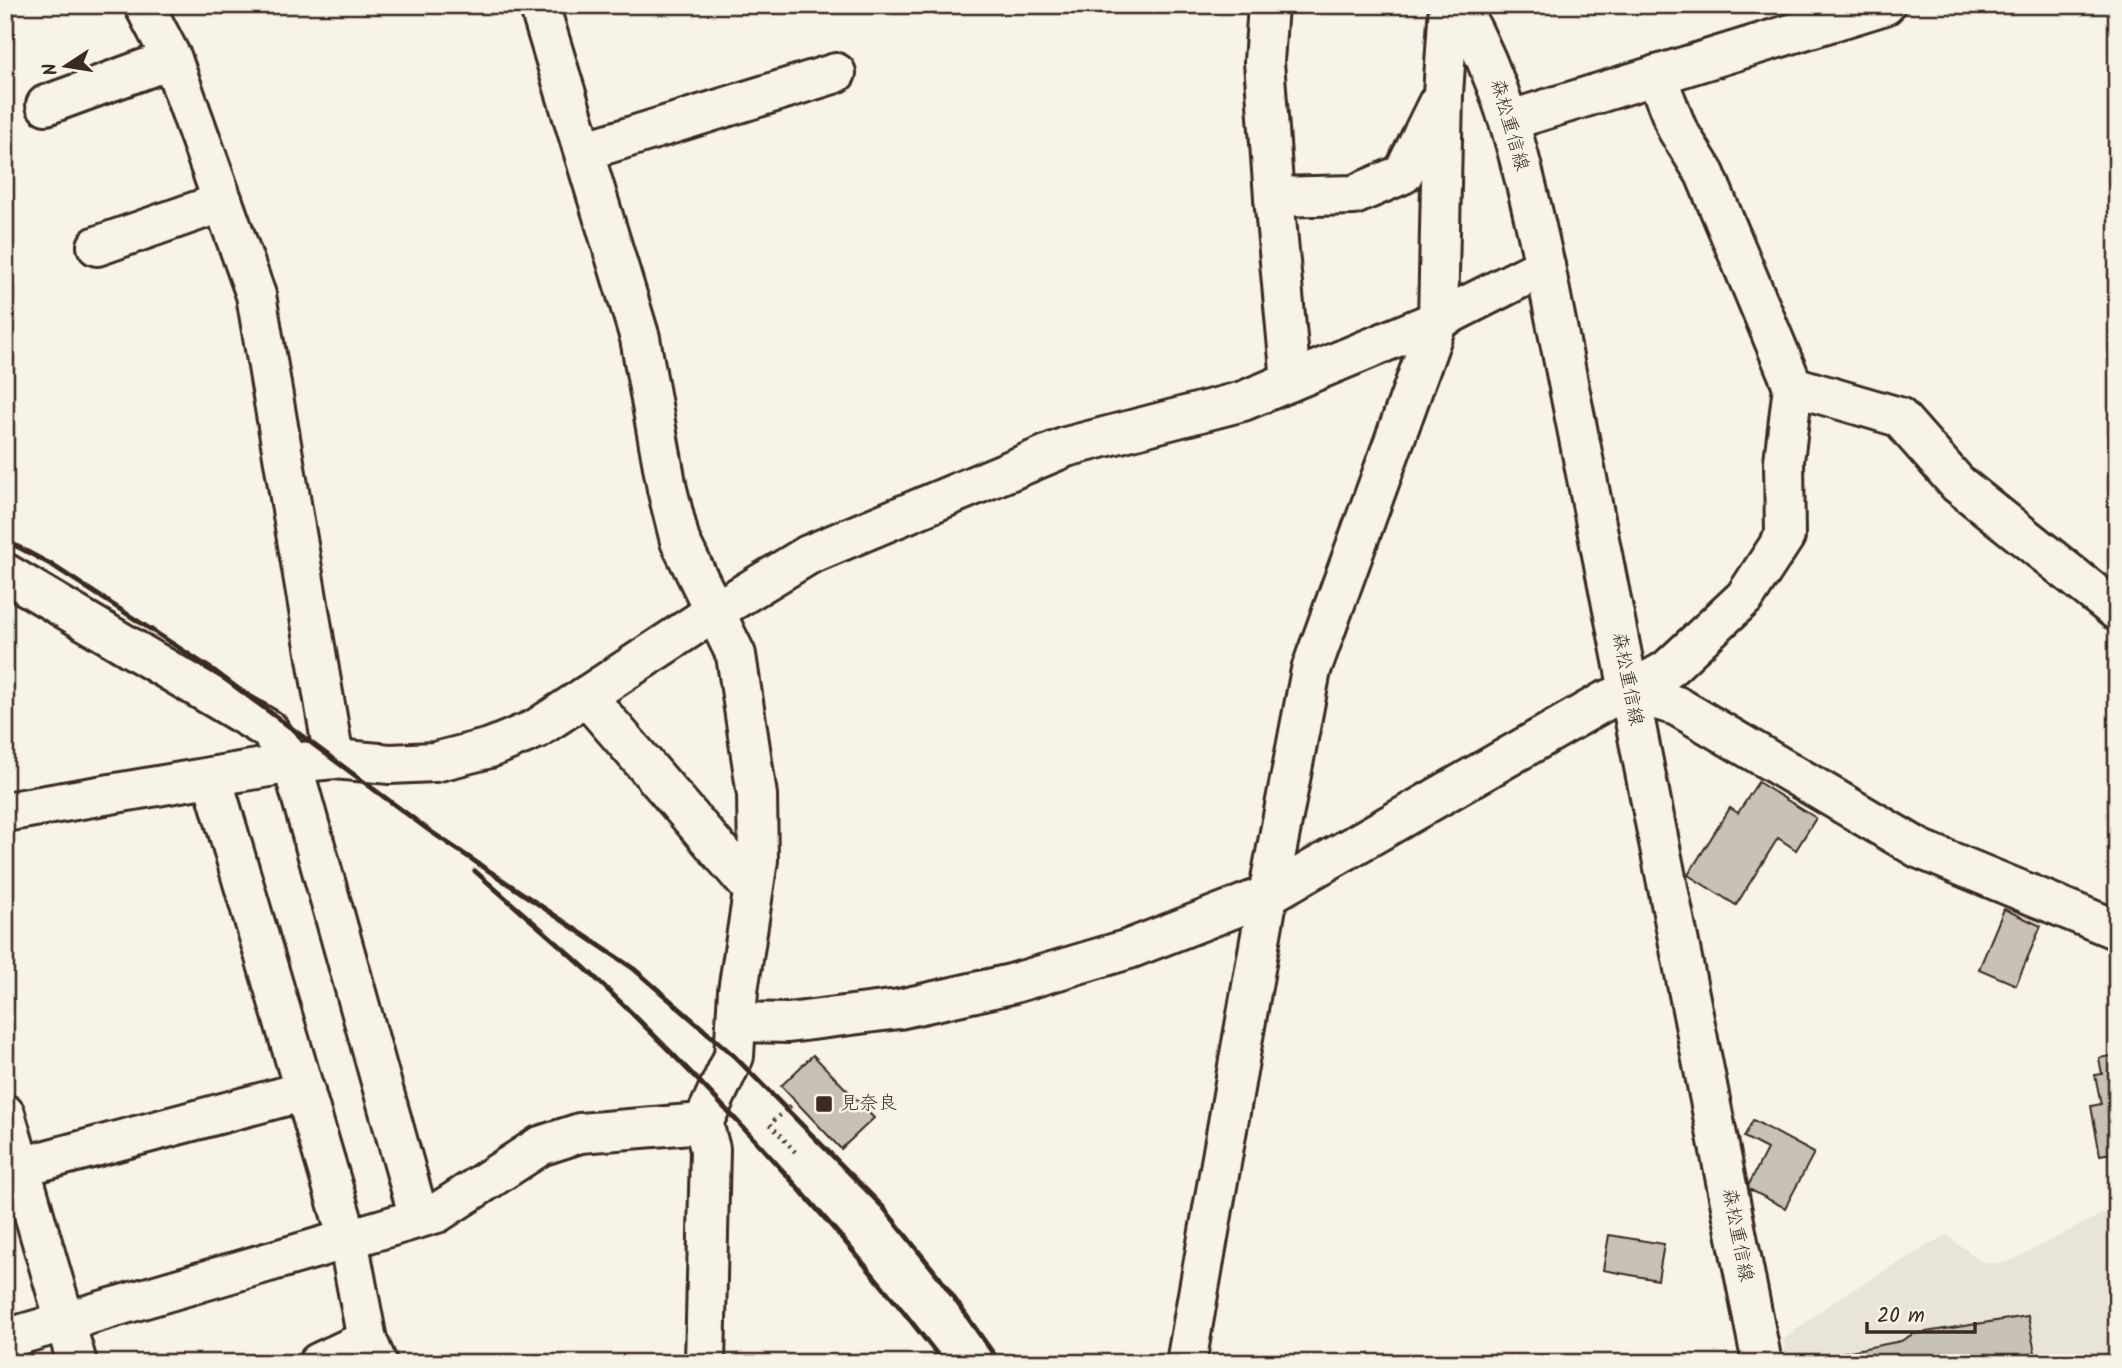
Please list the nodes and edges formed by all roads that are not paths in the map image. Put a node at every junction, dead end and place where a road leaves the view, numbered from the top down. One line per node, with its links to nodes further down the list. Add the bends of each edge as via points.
1 (144, 5): 7 (street)
2 (539, 5): 13 (street)
3 (1268, 5): 14 (street, via 1264,62)
4 (1449, 5): 10 (street)
5 (1459, 5): 12 (street, 森松重信線, via 1493,70)
6 (1885, 5): 9 (street)
7 (172, 59): 11 (street); 15 (street)
8 (836, 73): 13 (street)
9 (1656, 75): 12 (street); 20 (street, via 1677,129 1705,174)
10 (1443, 94): 14 (street, via 1403,174 1354,195); 18 (street)
11 (46, 105)
12 (1511, 120): 17 (street, 森松重信線)
13 (584, 150): 23 (street, via 640,338 680,541)
14 (1274, 197): 19 (street)
15 (222, 202): 16 (street); 26 (street, via 256,295)
16 (97, 246)
17 (1545, 266): 18 (street); 24 (street, 森松重信線)
18 (1438, 320): 19 (street); 31 (street, via 1311,670)
19 (1291, 381): 23 (street, via 1243,401 1066,447 808,555)
20 (1793, 386): 22 (street, via 1899,417 1958,484); 24 (street, via 1784,461 1785,537 1745,597 1667,670)
21 (5, 573): 27 (street, via 269,730)
22 (2117, 611)
23 (714, 612): 25 (street); 30 (street, via 736,655 757,795)
24 (1629, 692): 31 (street, via 1605,701); 32 (street, via 1677,706 1920,849); 47 (street, 森松重信線)
25 (586, 696): 26 (street, via 536,729 446,759 390,764); 30 (street, via 748,884)
26 (334, 759): 27 (street)
27 (292, 763): 28 (street); 38 (street)
28 (212, 777): 29 (street); 34 (street)
29 (5, 812)
30 (758, 860): 33 (street)
31 (1268, 895): 33 (street, via 1129,949 1011,984 899,1009 788,1023); 46 (street)
32 (2117, 930)
33 (737, 1022): 36 (street, via 734,1056)
34 (305, 1091): 37 (street); 39 (street)
35 (5, 1114): 37 (street)
36 (703, 1123): 38 (street, via 580,1133 540,1146 437,1213); 45 (street, via 709,1149)
37 (13, 1169): 40 (street)
38 (419, 1219): 39 (street)
39 (348, 1239): 40 (street); 42 (street)
40 (64, 1321): 41 (street); 43 (street)
41 (5, 1339)
42 (372, 1351): 44 (street)
43 (77, 1363)
44 (318, 1363)
45 (705, 1363)
46 (1185, 1363)
47 (1762, 1363)

